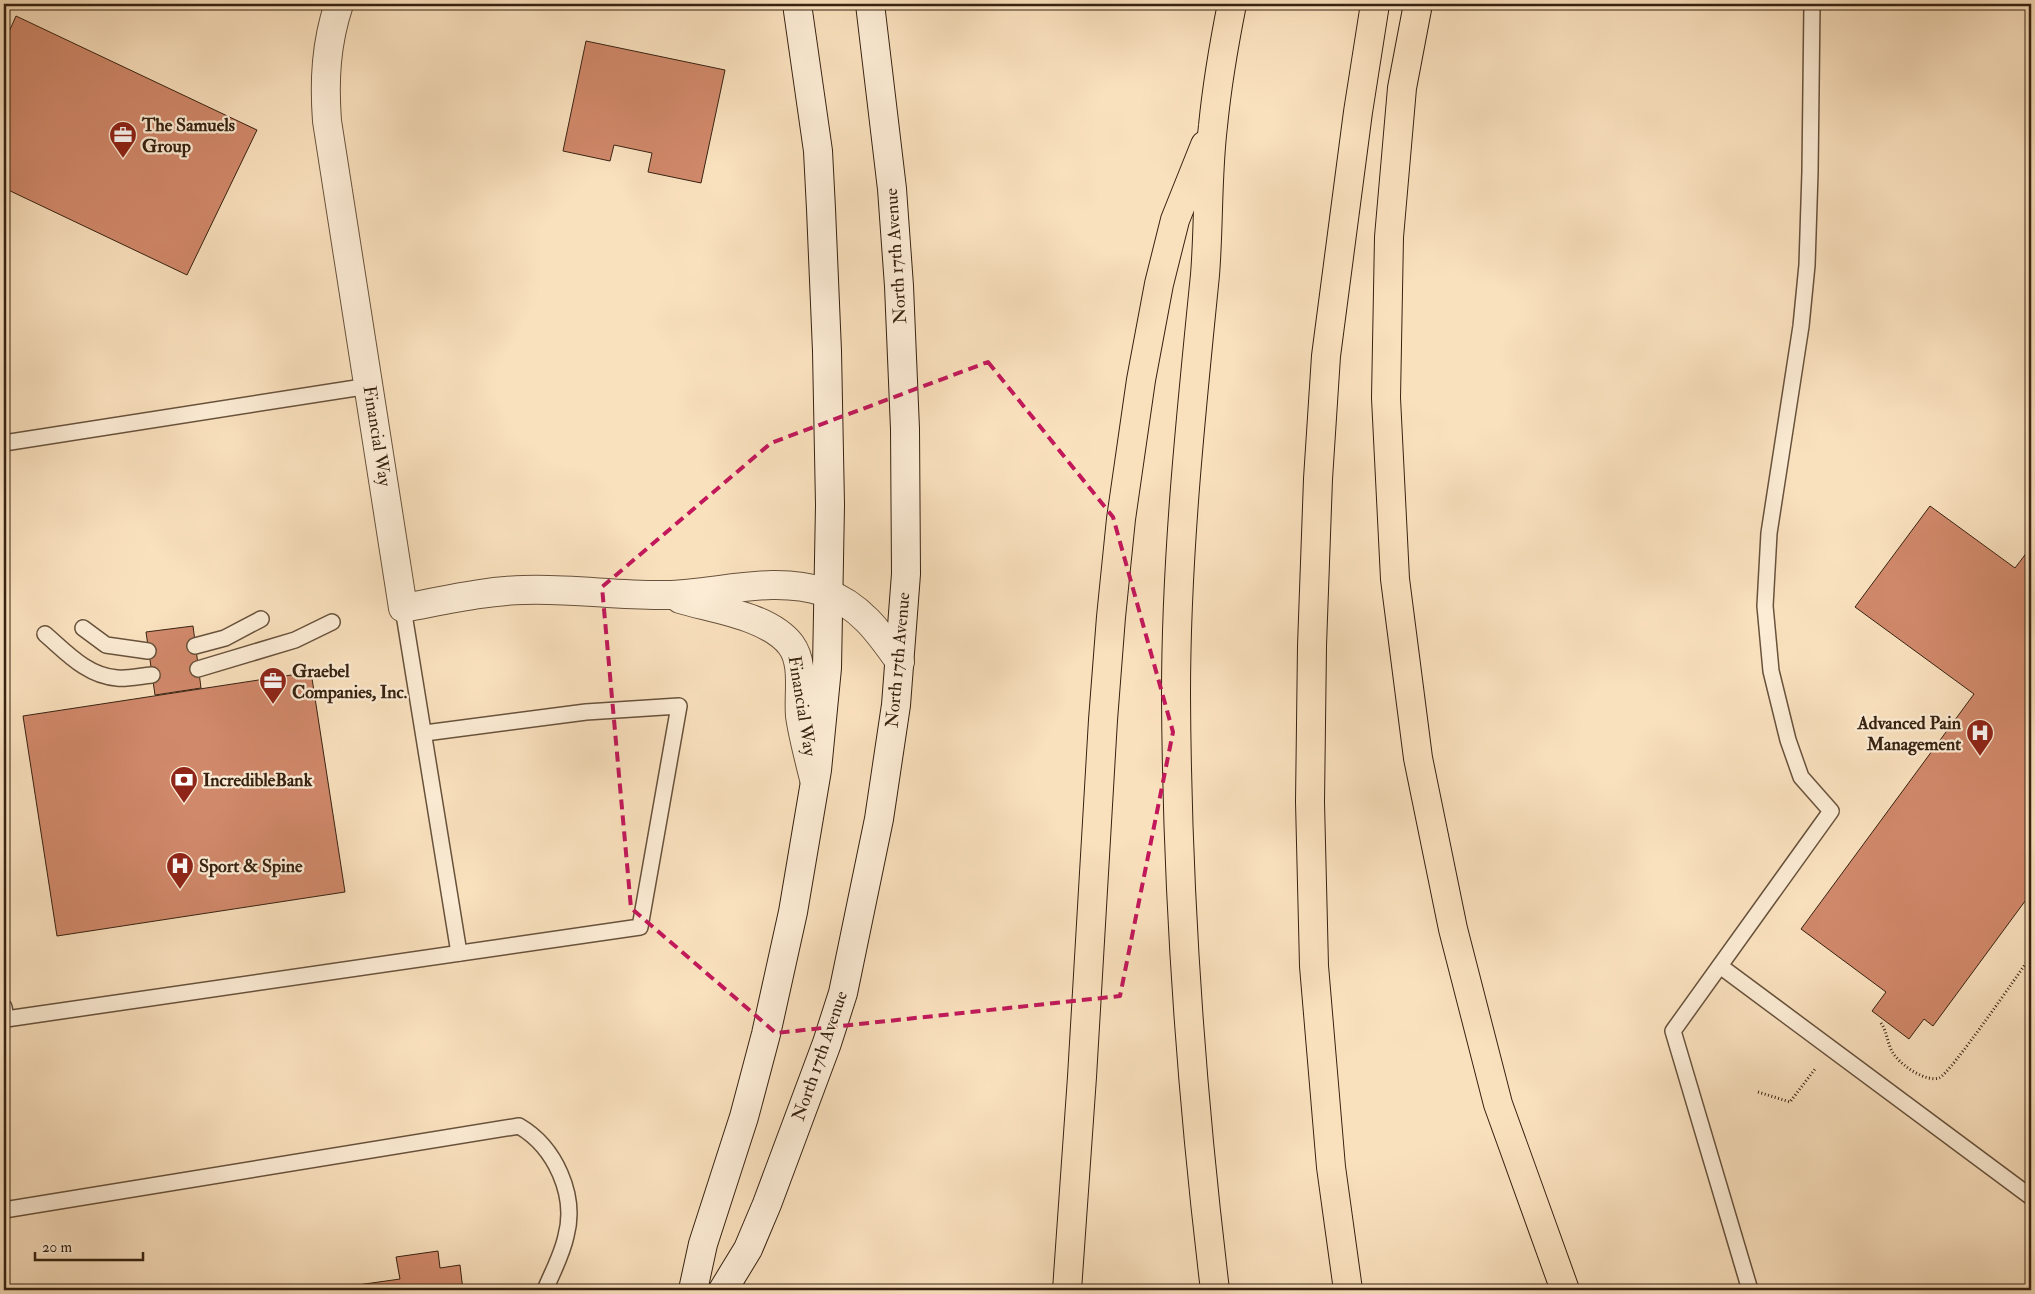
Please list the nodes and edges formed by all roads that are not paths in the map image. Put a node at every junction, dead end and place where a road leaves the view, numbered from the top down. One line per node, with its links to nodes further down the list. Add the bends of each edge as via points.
1 (339, 4): 9 (main road, Financial Way, via 326,56 326,113)
2 (797, 4): 11 (main road, via 818,151 821,202 829,430)
3 (870, 4): 20 (main road, North 17th Avenue, via 892,180 899,286 907,522)
4 (1232, 4): 8 (highway)
5 (1375, 4): 35 (highway, via 1326,356 1312,646 1310,802 1314,966 1331,1167)
6 (1418, 4): 36 (highway, via 1402,88 1390,237 1386,398 1395,579 1418,758 1452,929 1498,1104)
7 (1812, 4): 26 (lane, via 1807,265 1801,326 1769,533 1765,606 1771,671 1788,740 1801,777 1831,811)
8 (1213, 128): 33 (highway, via 1175,220 1166,253 1145,360 1121,519 1104,711); 34 (highway, via 1178,604 1176,693 1182,944 1196,1120)
9 (369, 386): 10 (lane); 13 (main road, Financial Way)
10 (4, 444)
11 (830, 594): 12 (main road, Financial Way, via 803,587 780,586); 20 (main road, Financial Way, via 864,616); 24 (main road, via 827,668)
12 (666, 595): 13 (main road, Financial Way, via 522,590); 24 (main road, Financial Way, via 753,620 775,631 790,644 799,668 800,715)
13 (403, 608): 23 (lane)
14 (261, 619): 18 (lane, via 226,638)
15 (332, 622): 21 (lane, via 295,640)
16 (83, 628): 19 (lane, via 106,645)
17 (45, 634): 22 (lane, via 88,670 102,676 118,679)
18 (195, 646)
19 (148, 651)
20 (900, 662): 32 (main road, North 17th Avenue, via 880,811 843,993 767,1204 748,1249)
21 (198, 669)
22 (152, 675)
23 (425, 733): 25 (lane); 25 (lane, via 586,712 679,706 640,927)
24 (815, 783): 31 (main road, via 793,912 766,1034)
25 (459, 953): 27 (lane, via 6,1019)
26 (1720, 966): 28 (lane); 37 (lane, via 1673,1031)
27 (4, 1007)
28 (2031, 1197)
29 (4, 1210): 30 (lane, via 519,1126 542,1145 559,1171 568,1199 566,1236)
30 (545, 1290)
31 (692, 1290)
32 (723, 1290)
33 (1066, 1290)
34 (1215, 1290)
35 (1348, 1290)
36 (1565, 1290)
37 (1750, 1290)

